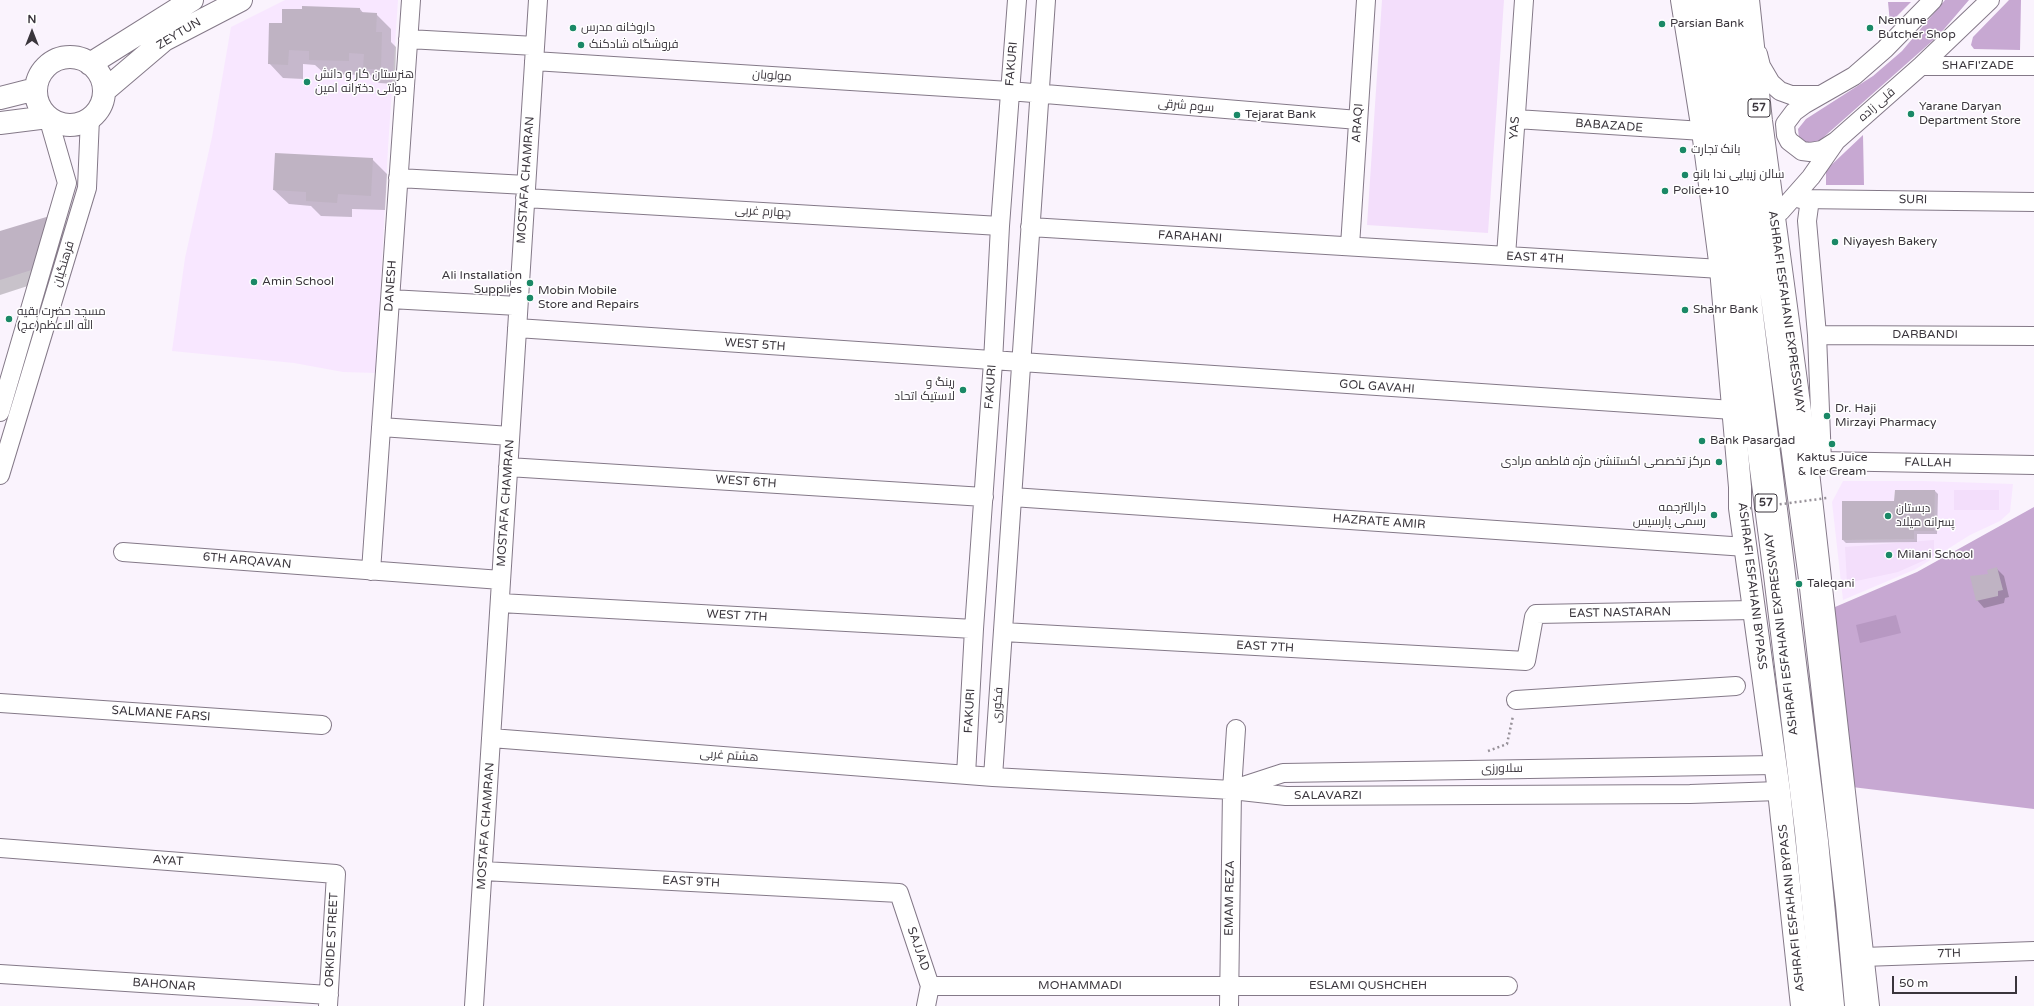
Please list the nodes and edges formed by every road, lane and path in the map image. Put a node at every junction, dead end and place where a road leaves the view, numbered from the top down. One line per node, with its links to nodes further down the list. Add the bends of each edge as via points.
1 (192, 0): 19 (main road, ZEYTUN)
2 (241, 0): 23 (main road, ZEYTUN, via 164,40)
3 (411, 0): 17 (street, DANESH)
4 (538, 0): 18 (street, MOSTAFA CHAMRAN)
5 (1017, 0): 24 (street, FAKURI)
6 (1046, 0): 25 (street)
7 (1366, 0): 31 (street, ARAQI)
8 (1524, 0): 30 (street, YAS)
9 (1682, 0): 33 (main road, ASHRAFI ESFAHANI BYPASS)
10 (1702, 0): 101 (main road, ASHRAFI ESFAHANI EXPRESSWAY / 57, via 1806,831)
11 (1715, 0): 102 (street, via 1817,826)
12 (1733, 0): 103 (street, via 1751,157 1808,579)
13 (1748, 0): 16 (main road, ASHRAFI ESFAHANI EXPRESSWAY / 57)
14 (1933, 0): 26 (street, via 1870,63)
15 (1990, 0): 20 (street, قلی زاده)
16 (1751, 32): 26 (street, via 1761,66 1780,91 1791,95); 39 (main road, ASHRAFI ESFAHANI EXPRESSWAY / 57)
17 (408, 39): 18 (street, مولویان); 35 (street, DANESH)
18 (534, 54): 24 (street, مولویان); 36 (street, MOSTAFA CHAMRAN)
19 (90, 64): 22 (main road, via 81,59 60,58 43,70); 23 (main road, via 98,71)
20 (1921, 66): 21 (street, SHAFI'ZADE); 34 (street, قلی زاده)
21 (2034, 66)
22 (36, 89): 27 (main road); 28 (main road, via 36,99)
23 (104, 91): 29 (main road, via 98,111)
24 (1009, 91): 25 (street, مولویان); 40 (street, FAKURI)
25 (1039, 94): 31 (street, سوم شرقی); 41 (street)
26 (1824, 94): 34 (street, via 1794,112 1785,124 1786,135 1795,147 1810,152 1822,150)
27 (0, 98)
28 (48, 117): 29 (main road, via 58,123 69,125); 32 (main road); 53 (street, فرهنگیان, via 67,183)
29 (90, 118): 58 (street, فرهنگیان, via 87,188)
30 (1516, 119): 33 (street, BABAZADE); 43 (street, YAS)
31 (1358, 120): 42 (street, ARAQI)
32 (0, 123)
33 (1703, 131): 44 (main road, ASHRAFI ESFAHANI BYPASS)
34 (1836, 141): 37 (street, قلی زاده, via 1811,177)
35 (398, 178): 36 (street, چهارم غربی); 45 (street, DANESH)
36 (526, 191): 40 (street, چهارم غربی); 46 (street, MOSTAFA CHAMRAN)
37 (1802, 199): 38 (street, SURI); 39 (street, قلی زاده); 48 (street, via 1808,222)
38 (2034, 202)
39 (1773, 216): 91 (main road, ASHRAFI ESFAHANI EXPRESSWAY / 57, via 1807,463)
40 (1000, 226): 50 (street, FAKURI)
41 (1030, 227): 42 (street, FARAHANI); 51 (street)
42 (1350, 246): 43 (street, EAST 4TH)
43 (1506, 256): 44 (street, EAST 4TH)
44 (1721, 269): 52 (main road, ASHRAFI ESFAHANI BYPASS)
45 (390, 299): 46 (street); 54 (street, DANESH)
46 (518, 306): 47 (street, MOSTAFA CHAMRAN)
47 (517, 328): 50 (street, WEST 5TH); 55 (street, MOSTAFA CHAMRAN)
48 (1817, 335): 49 (street, DARBANDI); 56 (street, FALLAH, via 1822,461)
49 (2034, 336)
50 (993, 362): 51 (street, WEST 5TH); 59 (street, FAKURI)
51 (1021, 363): 52 (street, GOL GAVAHI); 60 (street)
52 (1733, 410): 63 (main road, ASHRAFI ESFAHANI BYPASS, via 1740,508)
53 (0, 412)
54 (381, 427): 55 (street); 65 (street, DANESH)
55 (510, 436): 57 (street, MOSTAFA CHAMRAN)
56 (2034, 465)
57 (508, 467): 59 (street, WEST 6TH); 66 (street, MOSTAFA CHAMRAN)
58 (0, 475)
59 (984, 497): 69 (street, FAKURI)
60 (1012, 497): 63 (street, HAZRATE AMIR); 70 (street)
61 (1827, 498): 62 (path, bridge)
62 (1745, 509)
63 (1746, 547): 68 (main road, ASHRAFI ESFAHANI BYPASS)
64 (123, 552): 65 (street, 6TH ARQAVAN)
65 (371, 571): 66 (street, 6TH ARQAVAN)
66 (501, 580): 67 (street, MOSTAFA CHAMRAN)
67 (500, 603): 69 (street, WEST 7TH); 77 (street, MOSTAFA CHAMRAN)
68 (1753, 610): 71 (street, EAST NASTARAN, via 1536,614); 78 (main road, ASHRAFI ESFAHANI BYPASS)
69 (974, 629): 81 (street, FAKURI)
70 (1003, 632): 71 (street, EAST 7TH); 82 (street, فکوری)
71 (1526, 661)
72 (1736, 686): 73 (street)
73 (1516, 700): 80 (path, via 1507,744 1482,753)
74 (0, 703): 75 (street, SALMANE FARSI)
75 (322, 725)
76 (1236, 729): 83 (street, EMAM REZA)
77 (491, 738): 81 (street, هشتم غربی); 87 (street, MOSTAFA CHAMRAN)
78 (1775, 765): 79 (street, سلاورزی); 84 (main road, ASHRAFI ESFAHANI BYPASS)
79 (1690, 766): 80 (street, سلاورزی); 85 (street)
80 (1472, 770): 83 (street, سلاورزی, via 1283,773)
81 (966, 775): 82 (street, SALAVARZI)
82 (993, 777): 83 (street, SALAVARZI)
83 (1232, 790): 85 (street, SALAVARZI, via 1286,796); 94 (street, EMAM REZA)
84 (1779, 791): 85 (street); 100 (main road, ASHRAFI ESFAHANI BYPASS)
85 (1690, 794)
86 (0, 848): 88 (street, AYAT)
87 (483, 872): 89 (street, EAST 9TH); 97 (street, MOSTAFA CHAMRAN)
88 (336, 874): 96 (street, ORKIDE STREET)
89 (899, 893): 93 (street, SAJJAD)
90 (2034, 951): 91 (street, 7TH)
91 (1863, 957): 104 (main road, ASHRAFI ESFAHANI EXPRESSWAY / 57)
92 (0, 974): 96 (street, BAHONAR)
93 (930, 986): 94 (street, MOHAMMADI); 98 (street, SAJJAD)
94 (1229, 986): 95 (street, ESLAMI QUSHCHEH); 99 (street, EMAM REZA)
95 (1508, 986)
96 (328, 1001)
97 (478, 1006)
98 (926, 1006)
99 (1229, 1006)
100 (1802, 1006)
101 (1823, 1006)
102 (1835, 1006)
103 (1854, 1006)
104 (1868, 1006)

